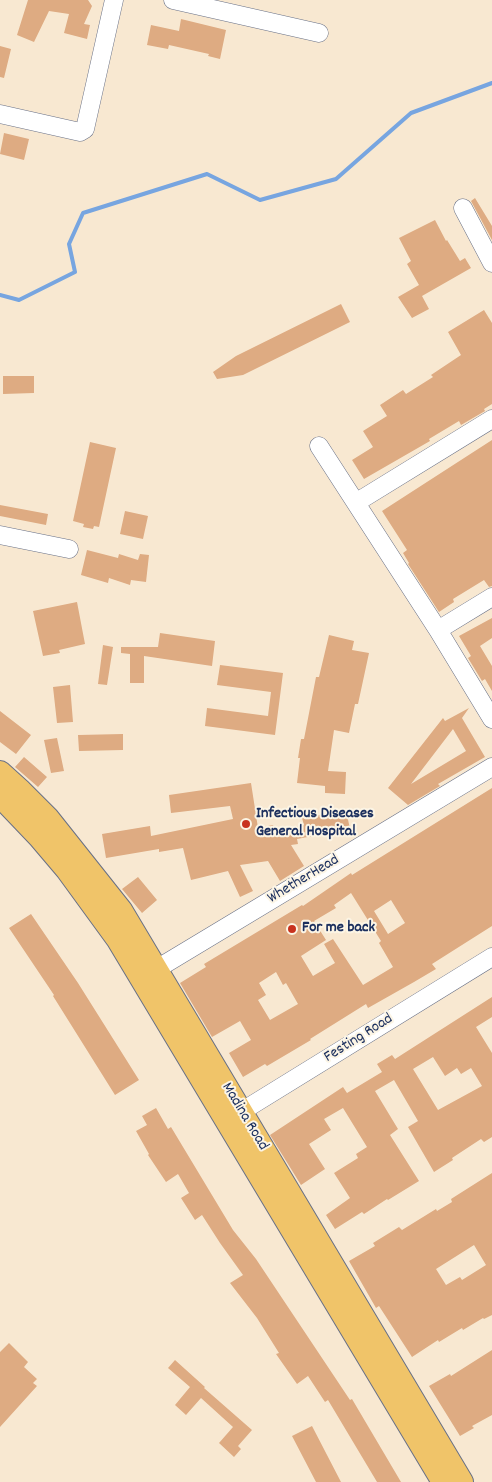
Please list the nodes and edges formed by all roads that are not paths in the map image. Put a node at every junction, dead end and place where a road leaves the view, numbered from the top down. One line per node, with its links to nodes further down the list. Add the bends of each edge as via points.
1 (114, 0): 4 (street, via 83,131)
2 (173, 0): 3 (street)
3 (320, 34)
4 (0, 114)
5 (462, 208): 6 (street)
6 (492, 263)
7 (492, 419): 9 (street)
8 (319, 446): 9 (street)
9 (357, 502): 13 (street)
10 (0, 535): 11 (street)
11 (69, 549)
12 (492, 597): 13 (street)
13 (438, 630): 14 (street)
14 (492, 719)
15 (492, 767): 19 (street, WhetherHead)
16 (0, 772): 19 (main road, Madina Road, via 48,818 121,910)
17 (0, 796): 19 (main road, Madina Road, via 67,870)
18 (492, 957): 20 (street, Festing Road)
19 (149, 973): 20 (main road, Madina Road)
20 (234, 1116): 21 (main road, Madina Road)
21 (320, 1259): 22 (main road, Madina Road); 23 (main road, Madina Road)
22 (443, 1482)
23 (462, 1482)

